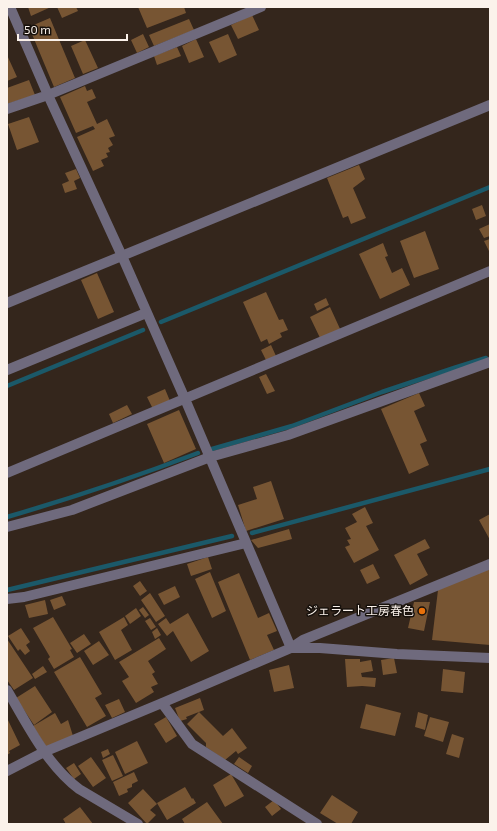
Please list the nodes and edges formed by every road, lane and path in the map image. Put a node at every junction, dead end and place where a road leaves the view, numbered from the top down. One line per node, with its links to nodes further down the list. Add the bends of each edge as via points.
1 (10, 7): 3 (street)
2 (261, 7): 3 (street)
3 (48, 95): 5 (street); 6 (street)
4 (490, 105): 6 (street)
5 (7, 109)
6 (122, 256): 8 (street); 9 (street)
7 (490, 271): 12 (street)
8 (7, 303)
9 (146, 313): 11 (street); 12 (street)
10 (490, 362): 13 (street, via 288,435)
11 (7, 370)
12 (185, 399): 13 (street); 14 (street)
13 (210, 457): 15 (street, via 72,510); 16 (street)
14 (7, 473)
15 (7, 526)
16 (246, 543): 18 (street); 19 (street)
17 (490, 564): 19 (street, via 304,640)
18 (7, 599)
19 (291, 648): 20 (street); 22 (street)
20 (490, 658)
21 (7, 690): 23 (street)
22 (162, 703): 23 (street); 26 (street, via 192,744)
23 (44, 752): 24 (street); 25 (street, via 79,789)
24 (7, 772)
25 (138, 824)
26 (318, 824)

